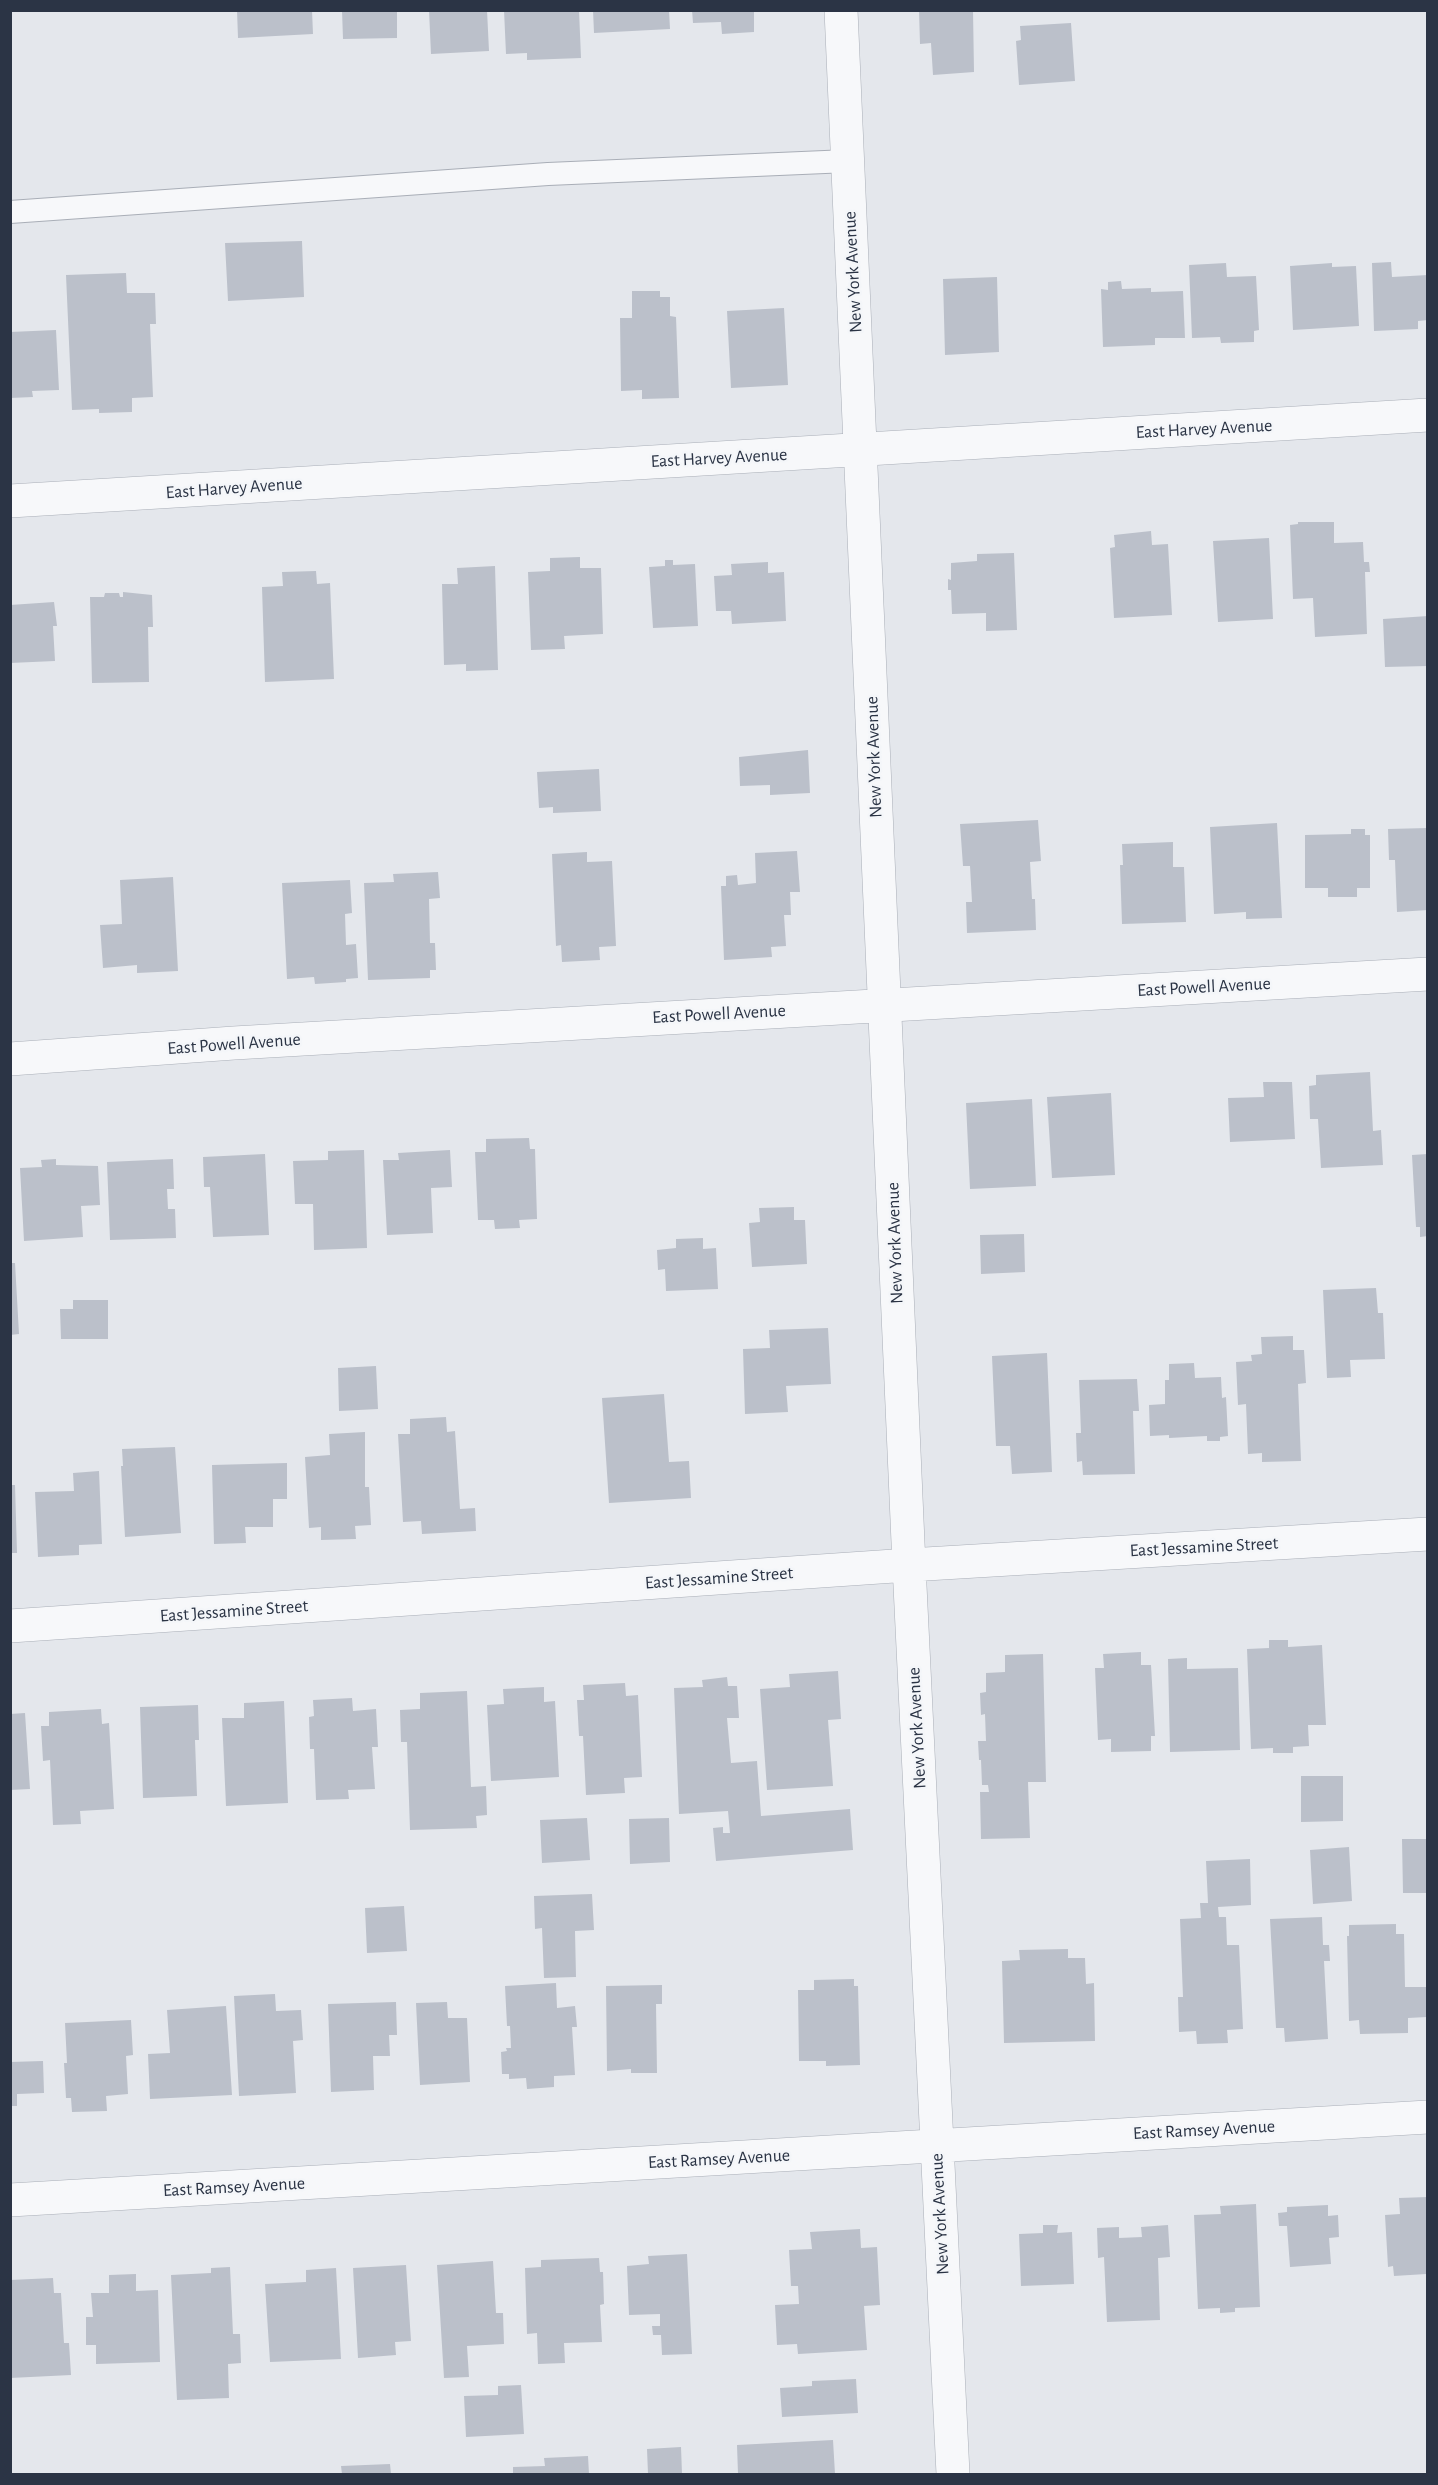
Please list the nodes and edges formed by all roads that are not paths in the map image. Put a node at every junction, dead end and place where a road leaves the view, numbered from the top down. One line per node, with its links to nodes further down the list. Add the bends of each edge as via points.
1 (841, 10): 2 (street, New York Avenue)
2 (848, 161): 3 (lane, via 548,174); 5 (street, New York Avenue)
3 (10, 212)
4 (1428, 415): 5 (street, East Harvey Avenue)
5 (861, 450): 6 (street, East Harvey Avenue); 8 (street, New York Avenue)
6 (10, 501)
7 (1428, 974): 8 (street, East Powell Avenue)
8 (885, 1005): 9 (street, East Powell Avenue); 11 (street, New York Avenue)
9 (10, 1059)
10 (1428, 1534): 11 (street, East Jessamine Street)
11 (909, 1565): 12 (street, East Jessamine Street); 14 (street, New York Avenue)
12 (10, 1626)
13 (1428, 2117): 14 (street, East Ramsey Avenue)
14 (937, 2146): 15 (street, East Ramsey Avenue); 16 (street, New York Avenue)
15 (10, 2200)
16 (953, 2475)

